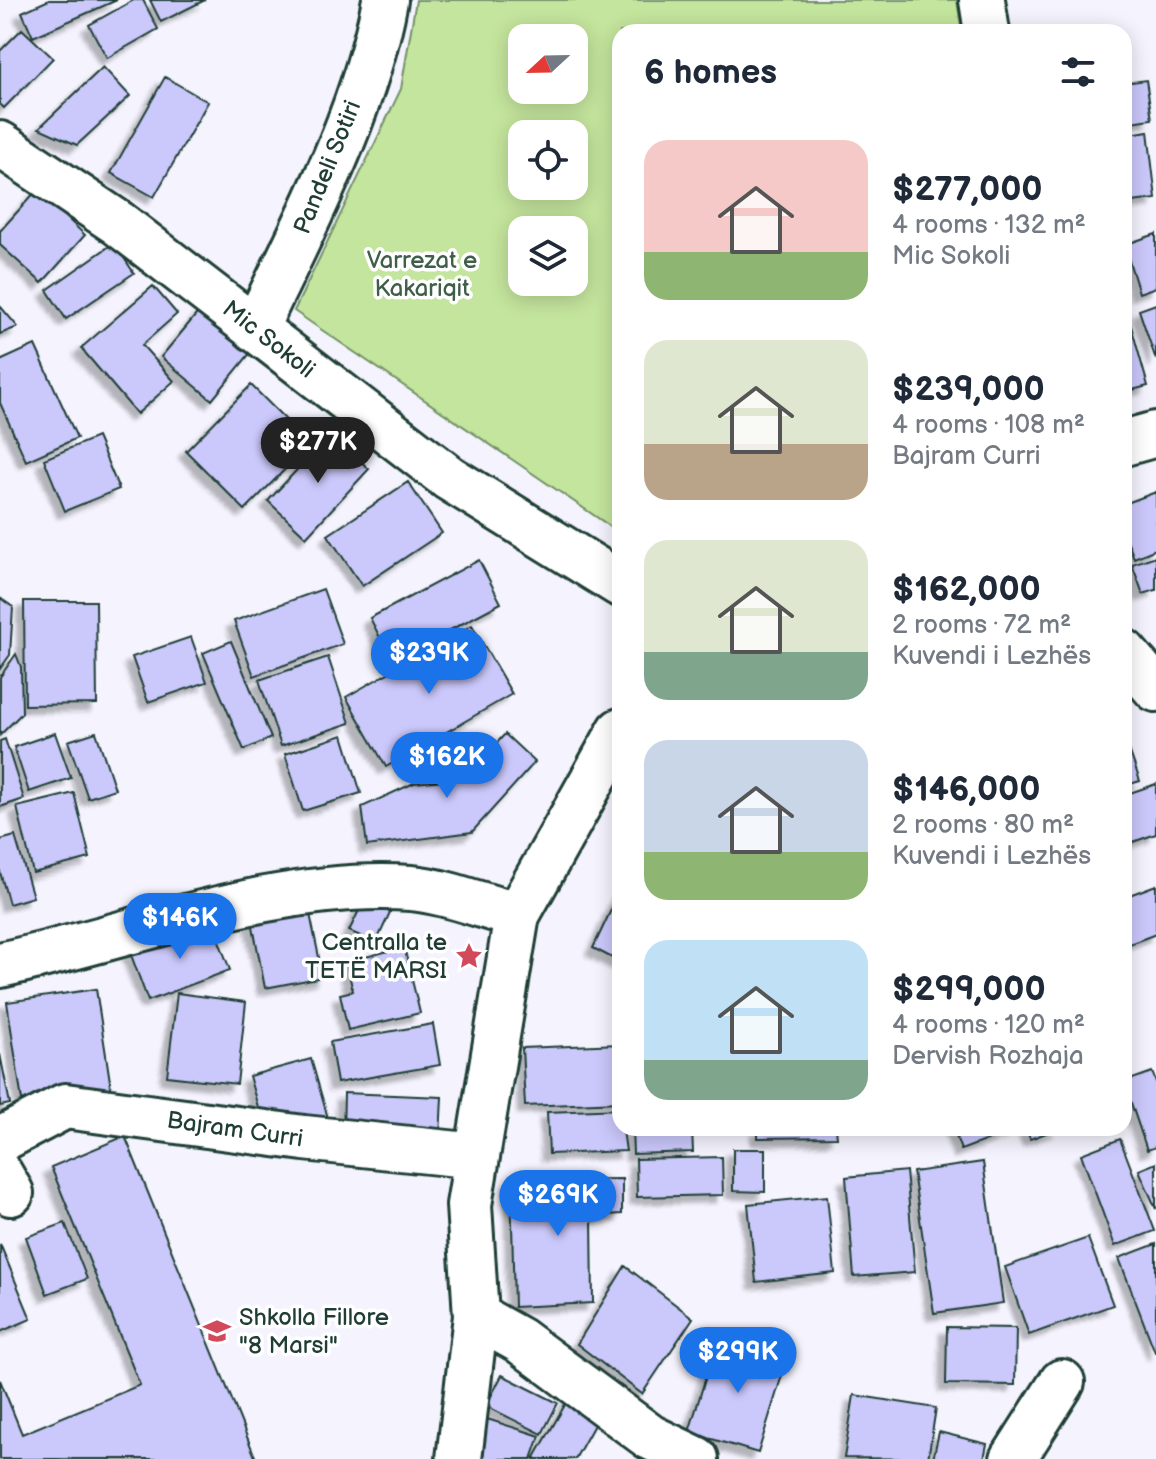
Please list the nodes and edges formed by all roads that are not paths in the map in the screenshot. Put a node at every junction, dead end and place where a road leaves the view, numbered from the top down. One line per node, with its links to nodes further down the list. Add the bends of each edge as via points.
1 (385, 0): 5 (street, Pandeli Sotiri, via 379,33 322,188)
2 (982, 0): 3 (street)
3 (986, 24)
4 (0, 144): 5 (street, Mic Sokoli, via 118,223)
5 (255, 329): 8 (street, Mic Sokoli, via 449,478)
6 (1156, 434): 7 (street)
7 (1132, 441)
8 (612, 579)
9 (1132, 661): 10 (street)
10 (1156, 689)
11 (612, 745): 12 (street)
12 (517, 915): 13 (street, via 414,888 342,888); 15 (street)
13 (0, 965)
14 (0, 1140): 15 (street, Bajram Curri, via 65,1106)
15 (477, 1156): 16 (street, via 469,1205)
16 (476, 1316): 18 (street); 19 (street, via 519,1340 650,1437)
17 (1062, 1382): 20 (street)
18 (459, 1459)
19 (696, 1459)
20 (1013, 1459)

